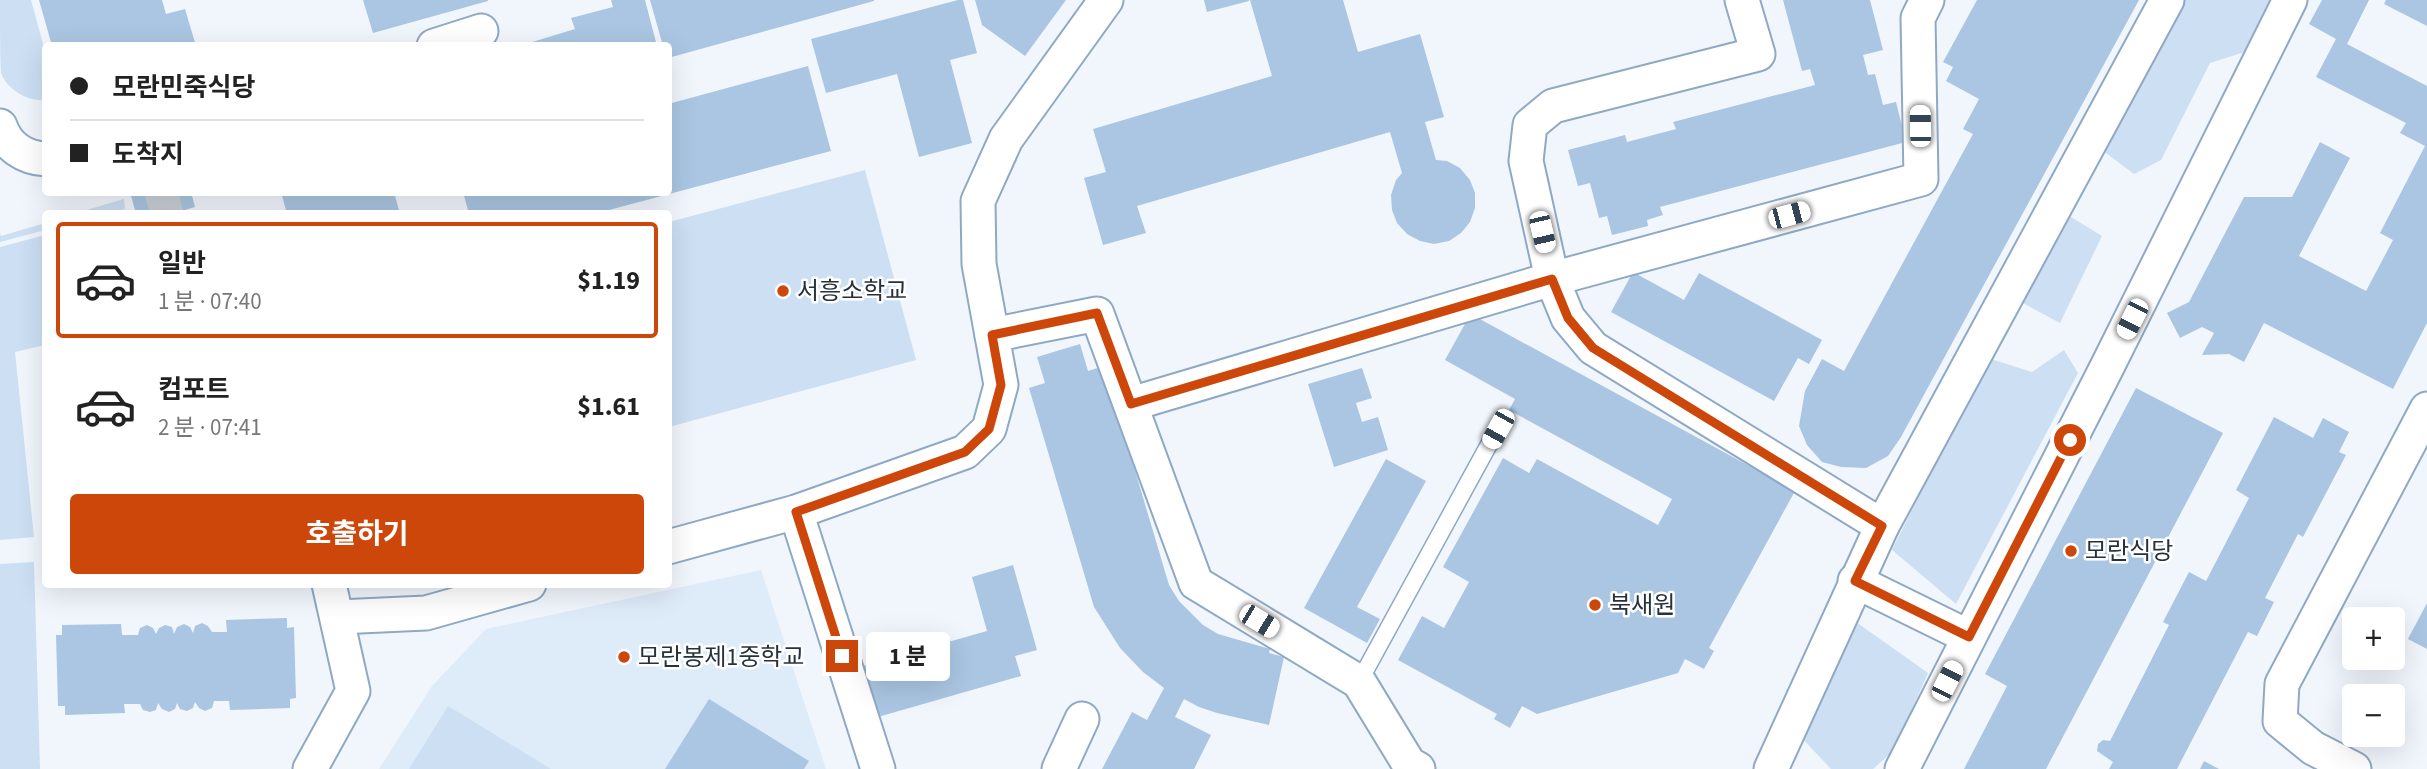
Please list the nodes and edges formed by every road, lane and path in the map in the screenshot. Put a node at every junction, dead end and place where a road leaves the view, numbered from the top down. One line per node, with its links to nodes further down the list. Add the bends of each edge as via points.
1 (1106, 0): 11 (street, via 1006,139 978,201 979,264)
2 (1742, 0): 10 (street, via 1758,54 1553,106 1530,125 1526,161)
3 (1927, 0): 10 (street, via 1918,18 1921,179)
4 (2167, 0): 16 (street)
5 (2290, 0): 22 (street)
6 (481, 31): 7 (street)
7 (447, 42)
8 (0, 125): 9 (street, via 22,154)
9 (42, 158)
10 (1552, 279): 12 (street); 16 (street, via 1568,318 1593,348)
11 (992, 335): 12 (street, via 1097,313); 15 (street, via 1001,385 989,429 965,452)
12 (1131, 404): 23 (street, via 1196,583)
13 (2427, 410): 31 (street, via 2282,684 2280,721 2313,748)
14 (1498, 429): 23 (lane)
15 (796, 512): 17 (street); 26 (street)
16 (1882, 526): 18 (street)
17 (672, 546)
18 (1855, 581): 22 (street); 29 (street)
19 (331, 588): 21 (street)
20 (515, 588): 21 (street, via 426,613)
21 (338, 617): 25 (street, via 353,691)
22 (1969, 637): 30 (street)
23 (1359, 682): 28 (street, via 1409,764)
24 (1083, 719): 27 (street)
25 (310, 769)
26 (878, 769)
27 (1059, 769)
28 (1418, 769)
29 (1771, 769)
30 (1902, 769)
31 (2354, 769)

